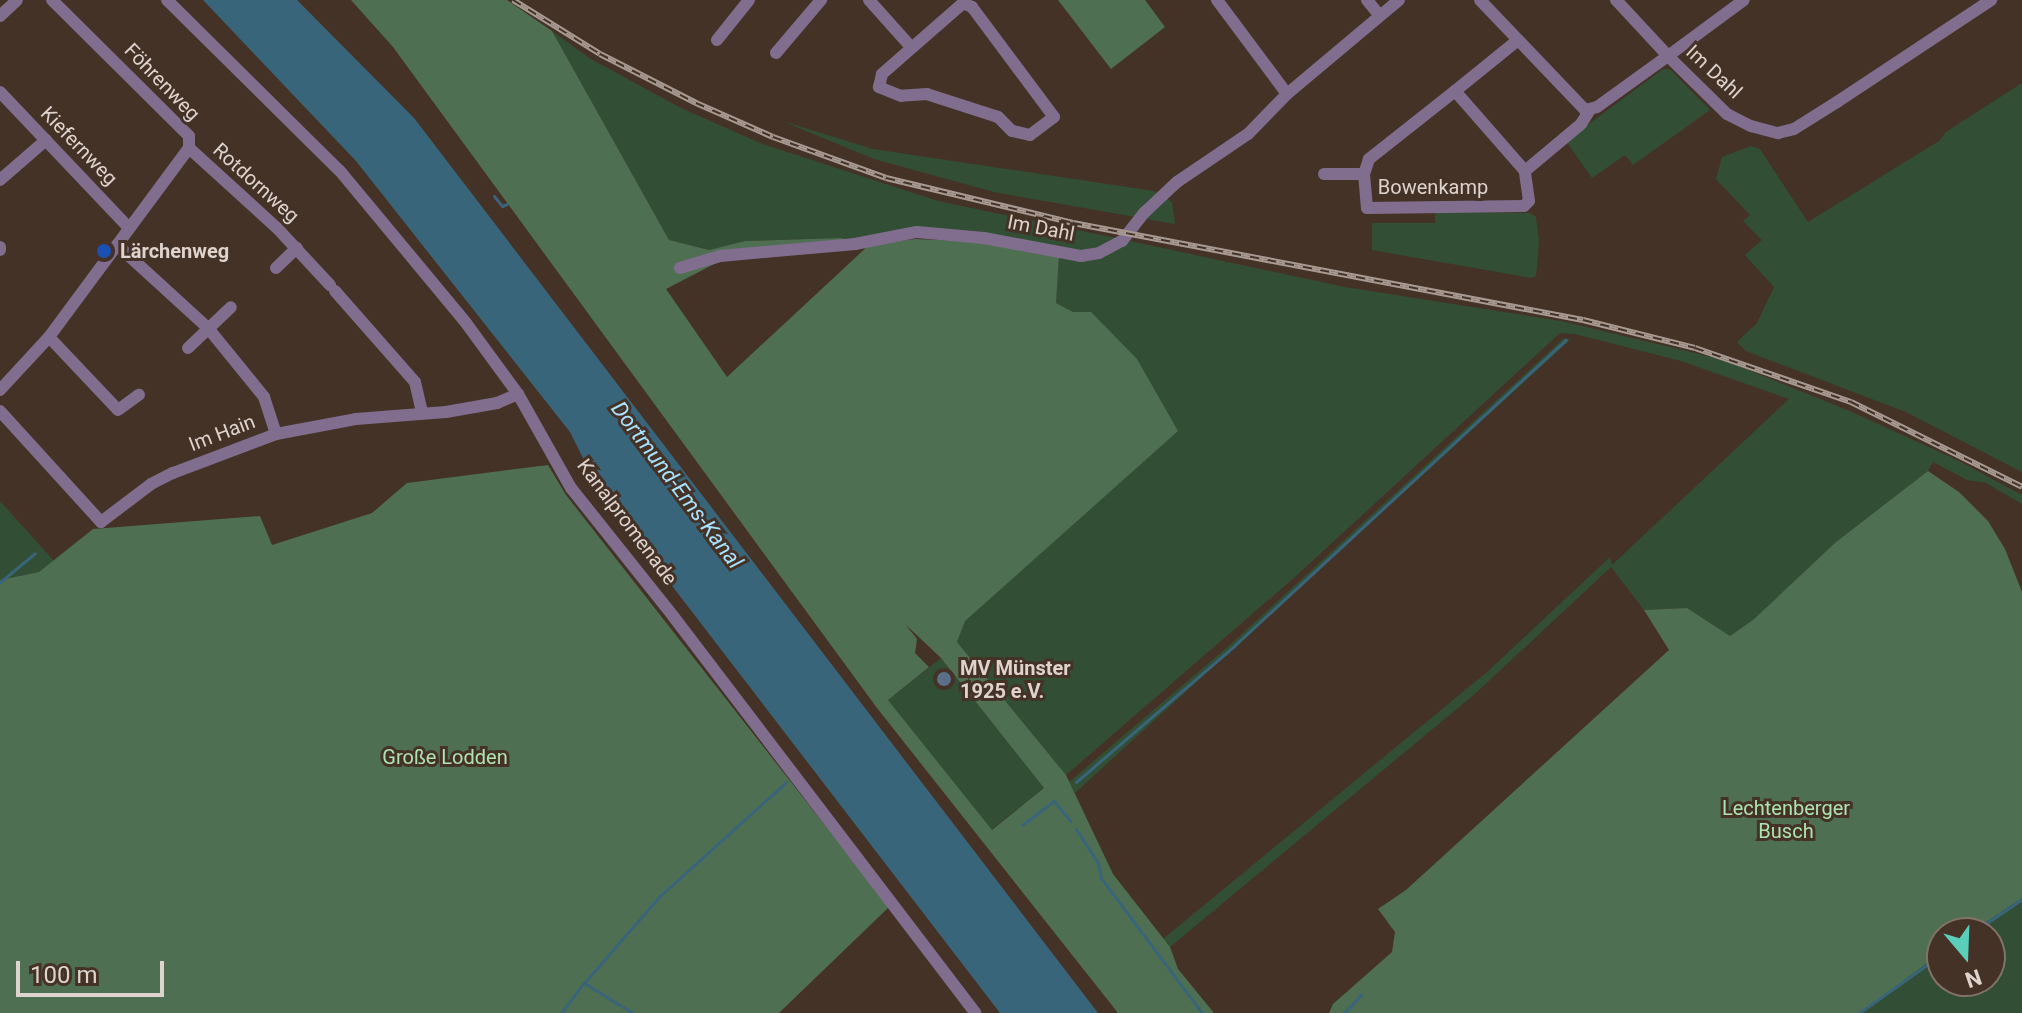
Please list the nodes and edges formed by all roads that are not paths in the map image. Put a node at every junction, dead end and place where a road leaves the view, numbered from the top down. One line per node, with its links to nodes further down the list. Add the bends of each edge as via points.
1 (17, 0): 15 (street)
2 (52, 0): 26 (street, Föhrenweg, via 189,136)
3 (167, 0): 41 (street, Kanalpromenade, via 340,171)
4 (749, 0): 16 (street)
5 (869, 0): 18 (street)
6 (1217, 0): 23 (street)
7 (1367, 0): 14 (street)
8 (1399, 0): 14 (street, Im Dahl)
9 (1480, 0): 17 (street)
10 (1616, 0): 20 (street)
11 (1744, 0): 20 (street)
12 (1991, 0): 20 (street, Im Dahl, via 1794,129 1778,133 1727,114)
13 (818, 1): 19 (street)
14 (1379, 15): 23 (street, Im Dahl)
15 (0, 16)
16 (717, 40)
17 (1518, 40): 21 (street, Bowenkamp); 24 (street)
18 (911, 47): 18 (street, via 878,79 883,91 927,94 998,117 1012,131 1030,135 1054,117 967,3)
19 (776, 53)
20 (1668, 56): 24 (street, Im Dahl)
21 (1455, 91): 27 (street); 29 (street, Bowenkamp, via 1369,159)
22 (0, 92): 25 (street, Kiefernweg)
23 (1287, 94): 35 (street, Im Dahl, via 1248,134 1177,182 1122,241 1099,253 1081,256 917,232 855,244 720,256)
24 (1589, 111): 27 (street, via 1581,124)
25 (46, 140): 30 (street); 31 (street, Kiefernweg)
26 (189, 148): 31 (street, Föhrenweg); 33 (street, Rotdornweg)
27 (1525, 171): 29 (street, Bowenkamp, via 1529,201 1524,206 1367,208)
28 (1324, 174): 29 (street)
29 (1364, 174)
30 (0, 180)
31 (129, 228): 32 (street, Föhrenweg)
32 (117, 245): 37 (street); 38 (street, Föhrenweg)
33 (297, 248): 34 (street, Rotdornweg); 44 (street, Rotdornweg, via 415,382)
34 (276, 268)
35 (680, 268)
36 (231, 307): 37 (street)
37 (208, 328): 39 (street); 45 (street, via 264,397)
38 (49, 337): 40 (street, Föhrenweg); 42 (street, via 118,410)
39 (188, 348)
40 (0, 390)
41 (518, 394): 44 (street, Im Hain, via 497,403); 46 (street, Kanalpromenade, via 571,488)
42 (139, 395)
43 (0, 411): 45 (street, Im Hain, via 101,522 151,484)
44 (422, 413): 45 (street, Im Hain)
45 (276, 434)
46 (975, 1013)

